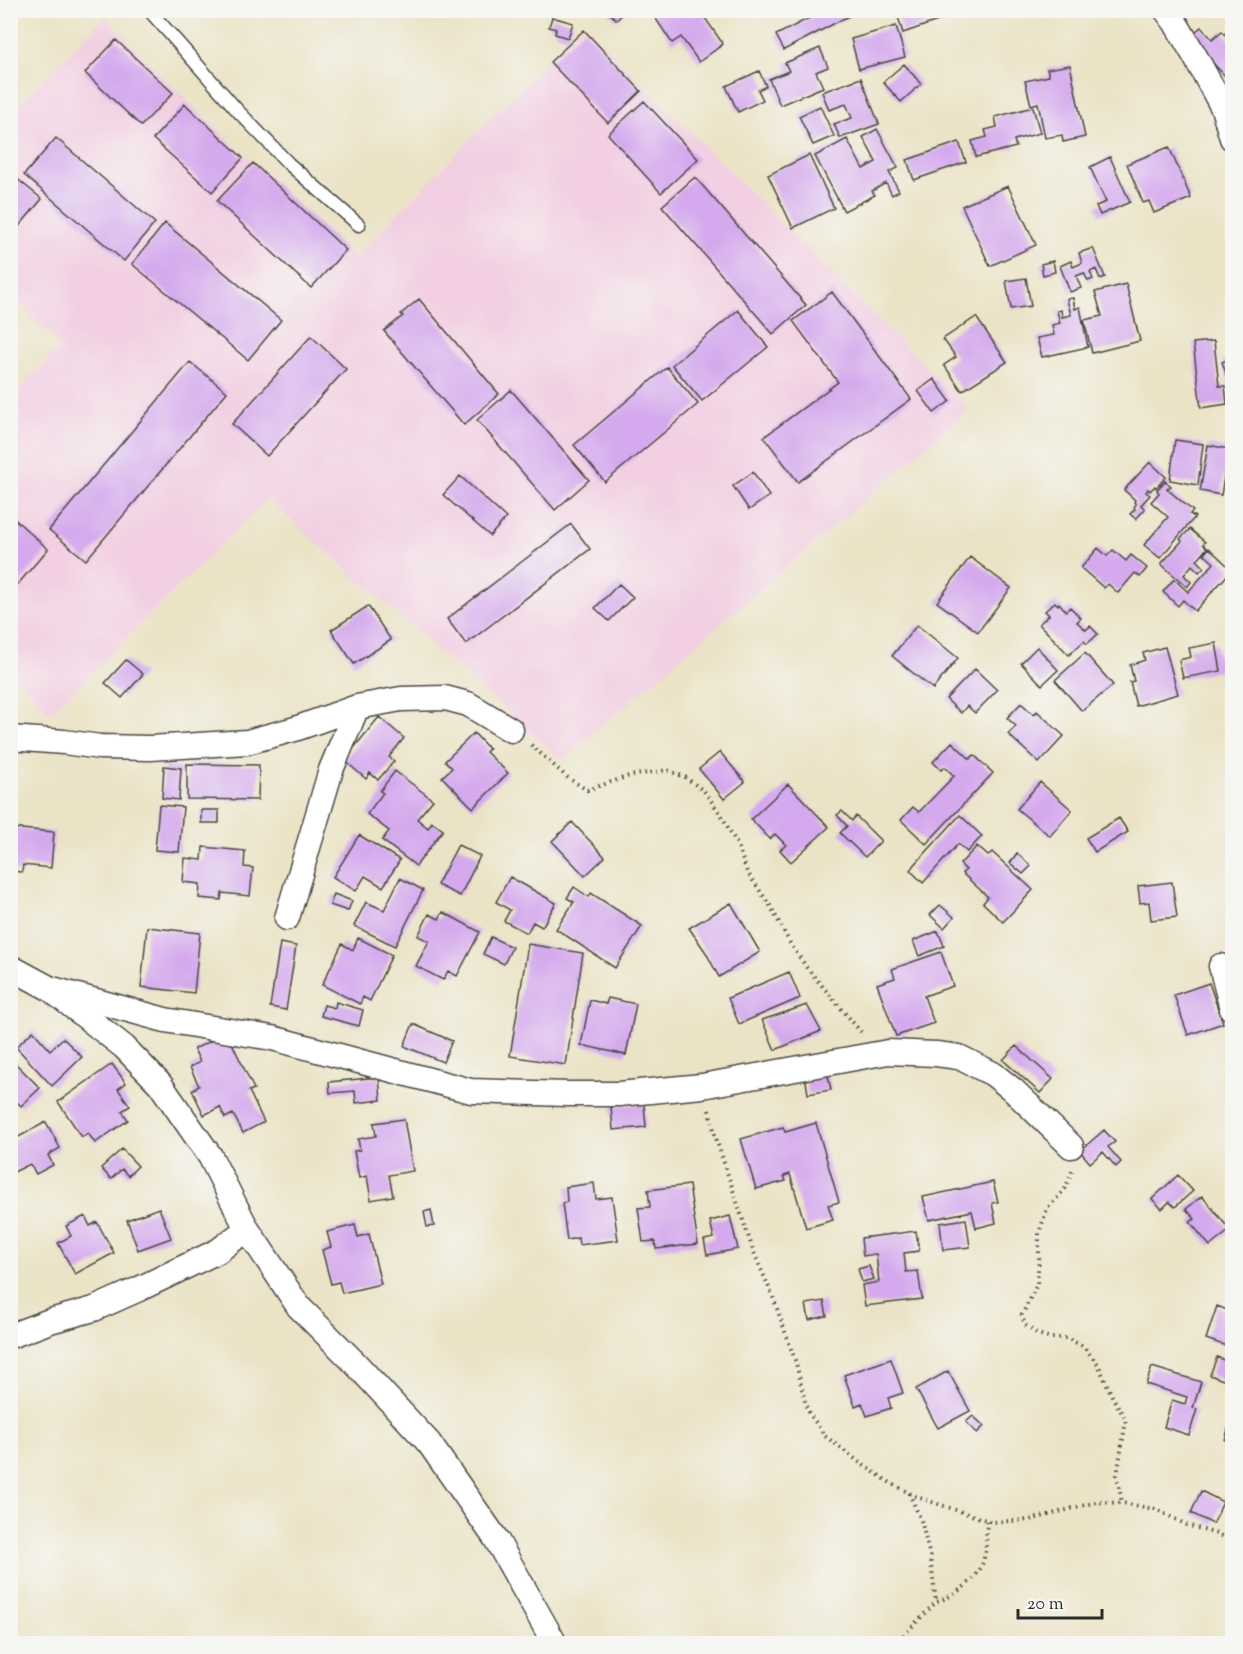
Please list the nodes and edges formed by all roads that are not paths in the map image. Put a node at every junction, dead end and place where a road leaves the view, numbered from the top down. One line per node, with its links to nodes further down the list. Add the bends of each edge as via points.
1 (149, 10): 4 (lane, via 289,164)
2 (1166, 10): 3 (street, via 1196,58)
3 (1233, 138)
4 (359, 225)
5 (357, 707): 6 (street, via 401,699 445,699 468,704); 7 (street, via 247,742 150,748); 8 (street, via 331,770)
6 (511, 730)
7 (10, 738)
8 (287, 918)
9 (1221, 966): 12 (street)
10 (10, 967): 11 (street)
11 (49, 988): 13 (street, via 165,1020 272,1038 471,1091 619,1094 702,1086 888,1052 959,1057 993,1074); 14 (street, via 124,1047 160,1084 210,1156)
12 (1233, 1009)
13 (1071, 1146)
14 (247, 1229): 15 (street, via 218,1251 139,1289 94,1309); 16 (street, via 299,1307 429,1443 496,1539)
15 (10, 1336)
16 (555, 1644)

